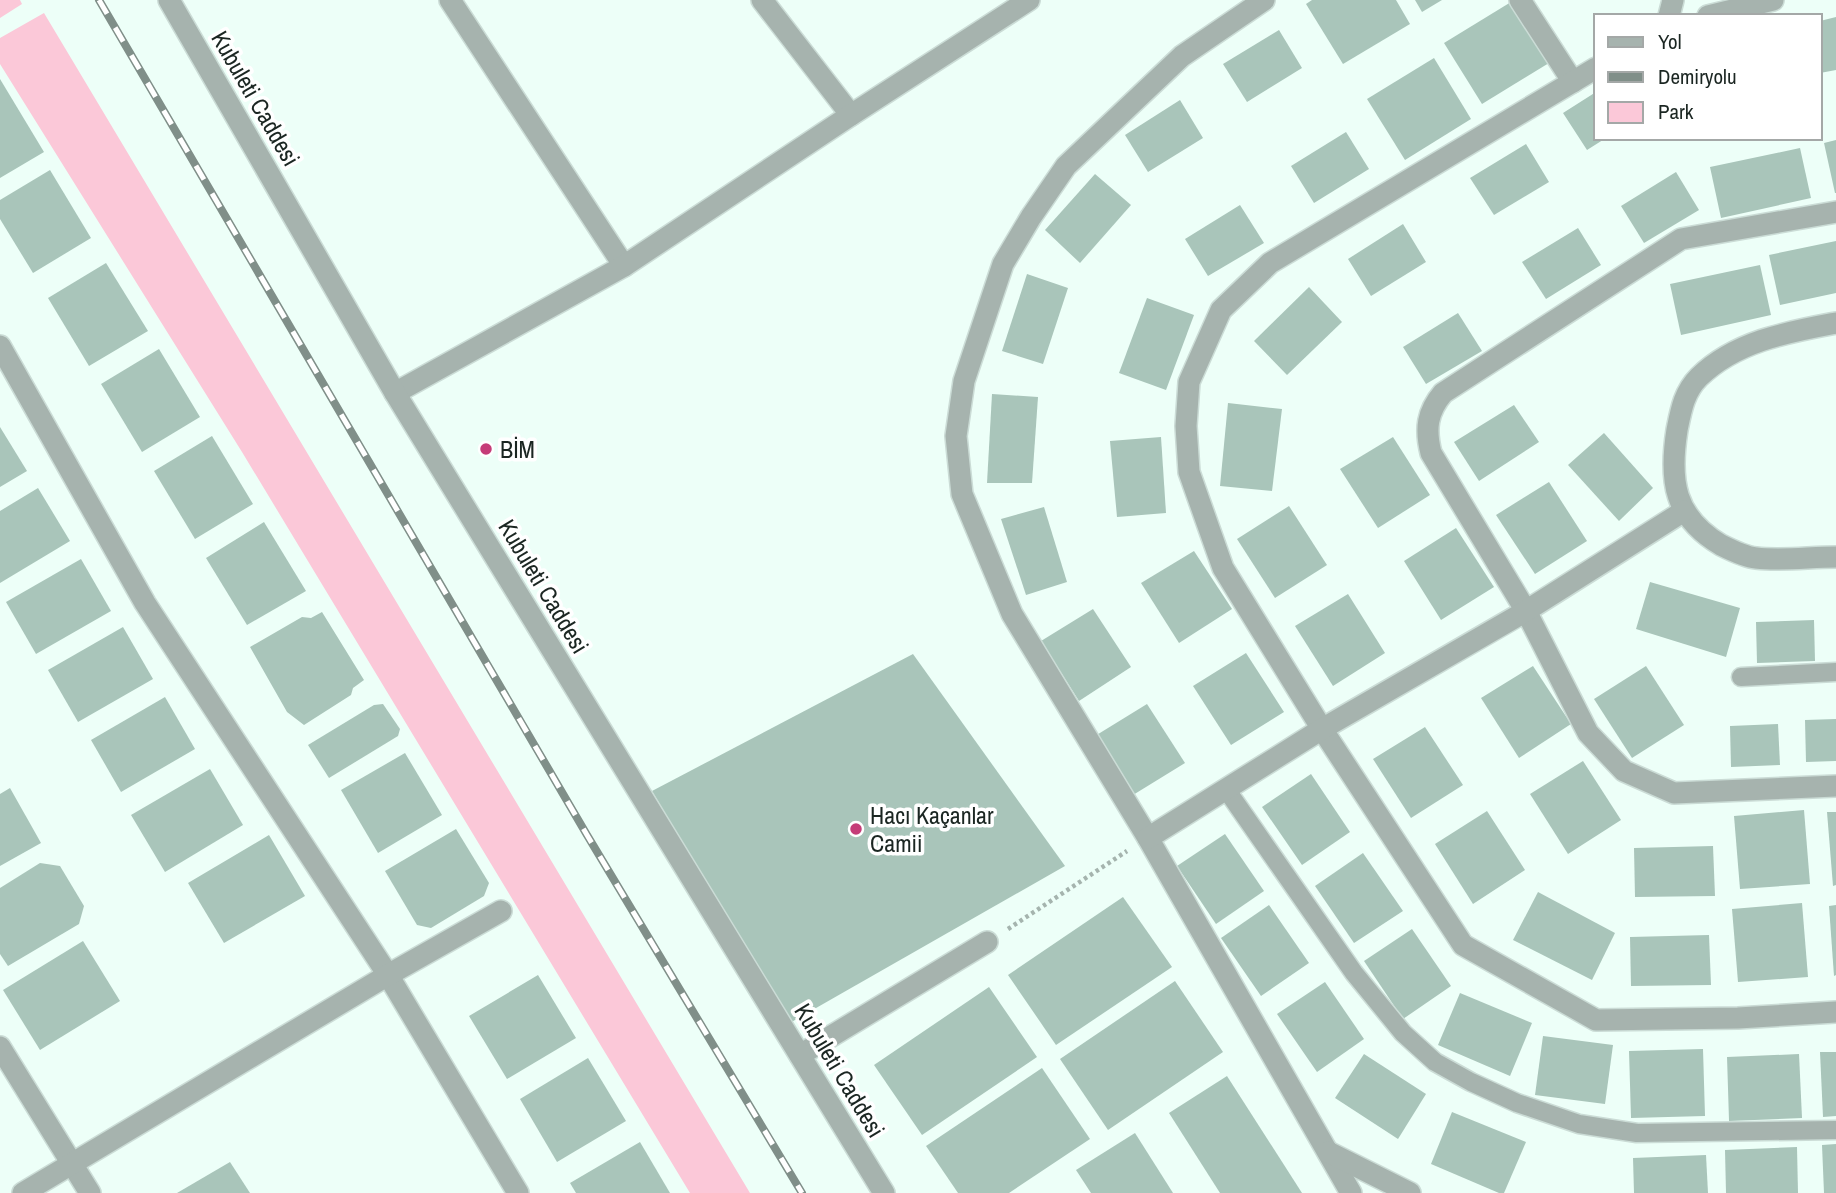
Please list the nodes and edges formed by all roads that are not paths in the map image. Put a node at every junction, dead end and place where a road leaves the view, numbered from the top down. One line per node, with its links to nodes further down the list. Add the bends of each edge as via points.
1 (169, 0): 16 (street, Kubuleti Caddesi)
2 (450, 0): 13 (street)
3 (762, 0): 11 (street)
4 (1030, 0): 11 (street)
5 (1264, 0): 25 (street, via 1182,56 1066,166 1003,264 964,381 957,436 962,494 1012,614)
6 (1520, 0): 10 (street)
7 (1773, 0): 8 (street)
8 (1716, 14)
9 (1594, 69): 10 (street)
10 (1573, 82): 22 (street, via 1270,262 1221,310 1189,382 1189,472 1223,568)
11 (851, 115): 13 (street)
12 (1836, 212): 19 (street, via 1681,239 1443,393 1433,405 1427,423 1431,453)
13 (624, 266): 16 (street)
14 (1836, 323): 17 (street, via 1752,344 1722,359 1686,393 1674,467)
15 (0, 346): 28 (street, via 145,603)
16 (395, 393): 31 (street, Kubuleti Caddesi)
17 (1684, 511): 18 (street, via 1702,534 1755,558); 19 (street)
18 (1836, 557)
19 (1527, 611): 22 (street); 23 (street, via 1588,733 1624,771 1674,793)
20 (1836, 672): 21 (lane)
21 (1741, 677)
22 (1322, 729): 24 (street); 29 (street, via 1463,945 1597,1020)
23 (1836, 786)
24 (1226, 789): 25 (street); 32 (lane, via 1354,973 1403,1033 1434,1062 1517,1103 1579,1124 1637,1133)
25 (1148, 838): 33 (street)
26 (501, 911): 28 (street)
27 (986, 942): 31 (street)
28 (388, 975): 34 (street); 37 (street)
29 (1836, 1012)
30 (0, 1047): 34 (street)
31 (800, 1055): 38 (street, Kubuleti Caddesi)
32 (1836, 1130)
33 (1328, 1152): 39 (street); 40 (street)
34 (73, 1164): 35 (street); 36 (street)
35 (23, 1193)
36 (90, 1193)
37 (517, 1193)
38 (884, 1193)
39 (1351, 1193)
40 (1410, 1193)

